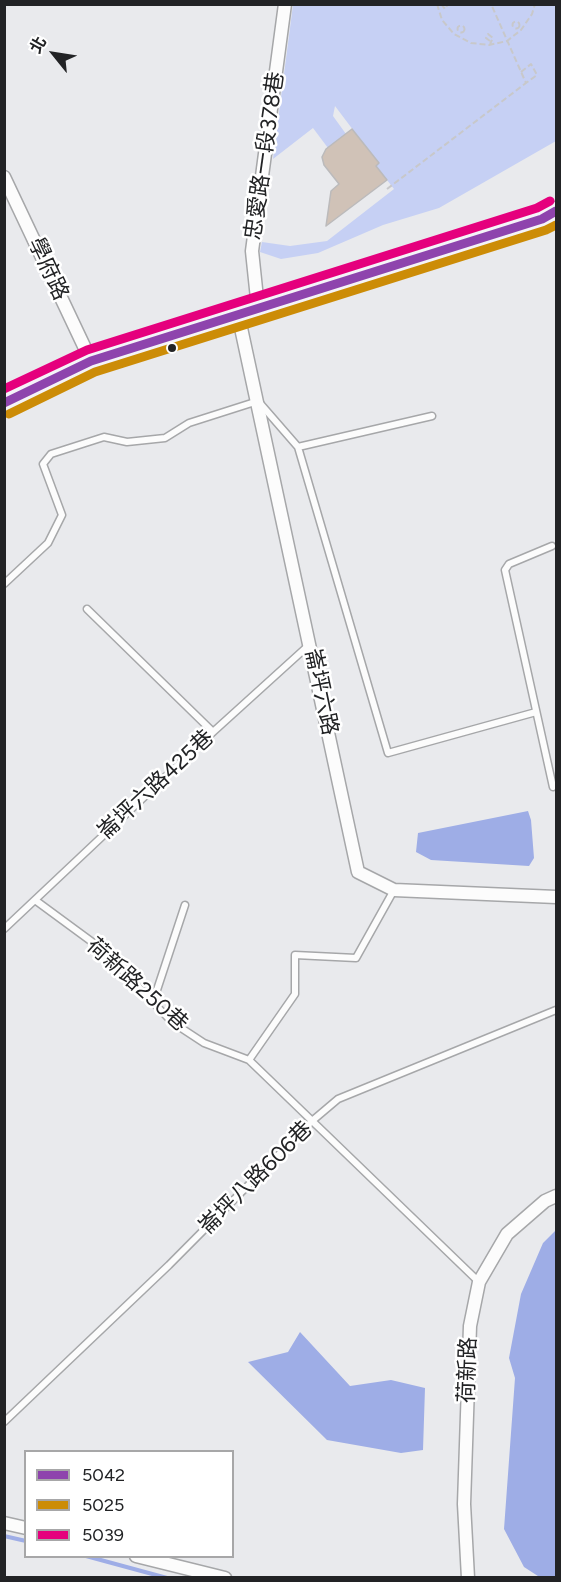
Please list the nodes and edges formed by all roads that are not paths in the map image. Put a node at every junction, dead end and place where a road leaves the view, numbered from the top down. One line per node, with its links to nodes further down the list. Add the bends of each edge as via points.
1 (285, 4): 4 (street, 忠愛路一段378巷, via 252,251)
2 (4, 177): 6 (street, 學府路)
3 (556, 211): 4 (main road, via 542,219)
4 (258, 308): 5 (main road)
5 (238, 314): 6 (main road); 7 (street, 崙坪六路)
6 (91, 361): 8 (main road)
7 (258, 401): 10 (lane); 12 (lane, via 189,423 165,438 127,442 104,437 51,454 43,464 62,515 48,543); 14 (street, 崙坪六路)
8 (4, 403)
9 (432, 416): 10 (lane)
10 (298, 447): 15 (lane, via 387,753)
11 (552, 546): 15 (lane, via 508,564 506,570)
12 (4, 584)
13 (87, 609): 16 (lane)
14 (311, 643): 16 (lane, 崙坪六路425巷); 18 (street, 崙坪六路, via 358,872)
15 (536, 712): 17 (lane)
16 (213, 732): 20 (lane, 崙坪六路425巷)
17 (553, 787)
18 (394, 890): 19 (street, 崙坪六路); 25 (lane, via 356,958 294,955 295,994)
19 (556, 897)
20 (35, 900): 22 (lane, 崙坪六路425巷); 23 (lane, 荷新路250巷, via 103,950)
21 (185, 904): 23 (lane)
22 (4, 929)
23 (153, 1002): 25 (lane, 荷新路250巷, via 172,1022 204,1043)
24 (556, 1010): 26 (lane, 崙坪八路606巷, via 338,1099)
25 (249, 1060): 26 (lane, 荷新路250巷)
26 (312, 1121): 28 (lane, 荷新路250巷); 29 (lane, 崙坪八路606巷, via 169,1265)
27 (556, 1196): 28 (street, 荷新路, via 507,1234)
28 (479, 1282): 34 (street, 荷新路, via 470,1326 464,1504)
29 (4, 1422)
30 (4, 1523): 31 (street)
31 (24, 1528)
32 (140, 1558): 33 (street)
33 (225, 1578)
34 (468, 1578)

